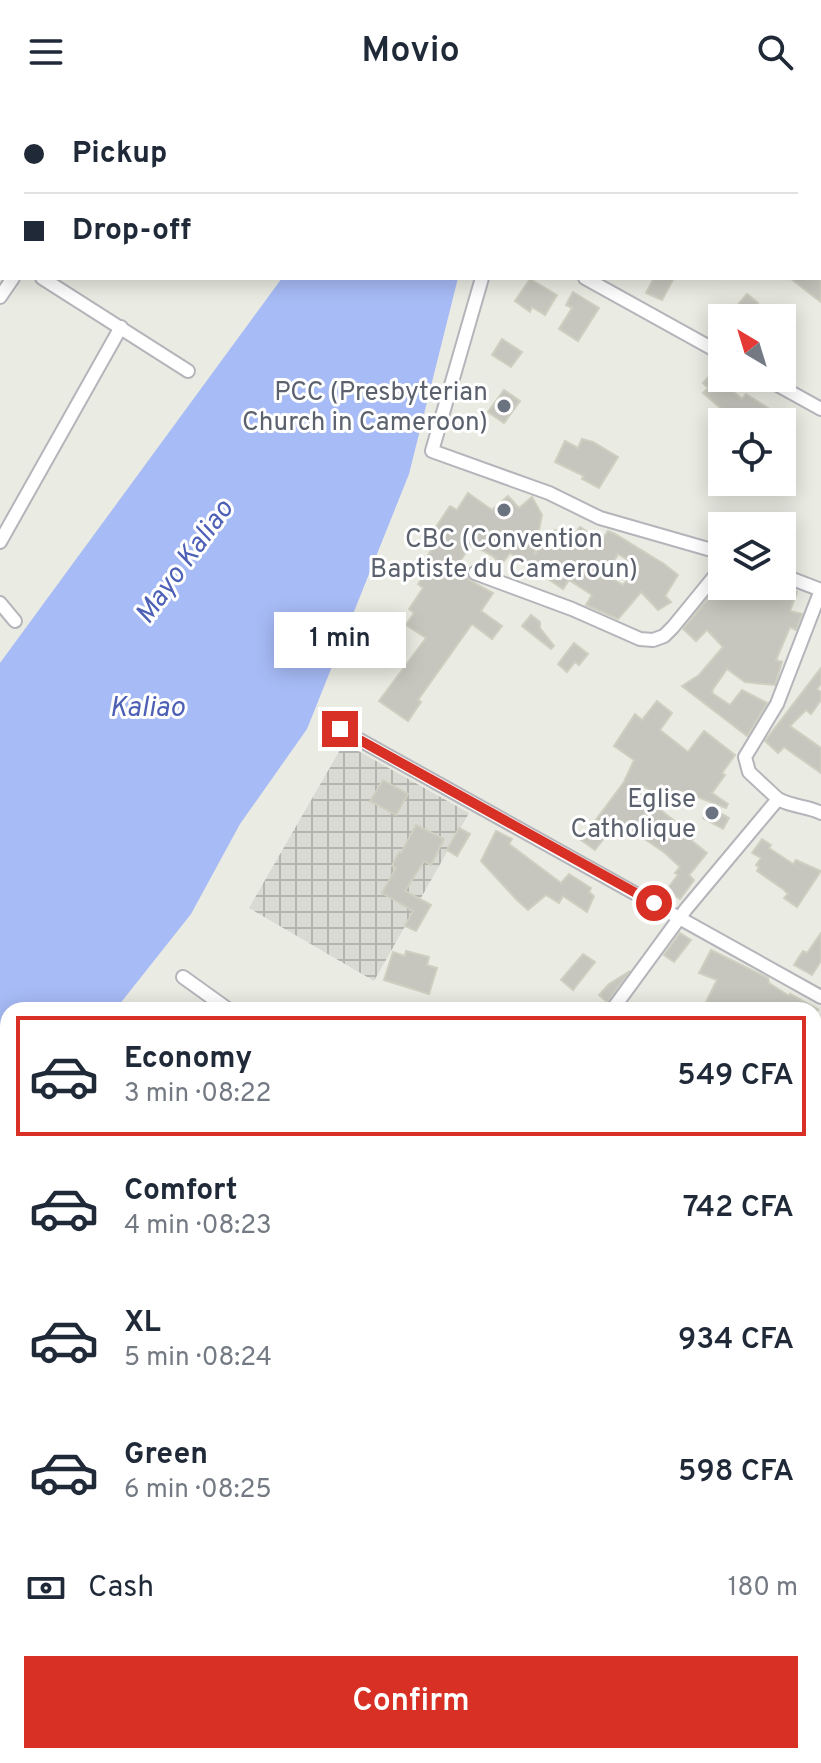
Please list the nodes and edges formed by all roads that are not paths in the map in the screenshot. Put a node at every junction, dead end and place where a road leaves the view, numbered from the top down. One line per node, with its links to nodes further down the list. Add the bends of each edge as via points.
1 (12, 280): 5 (street)
2 (47, 280): 6 (street)
3 (481, 280): 12 (street, via 432,451 549,493 600,518)
4 (589, 280): 7 (street)
5 (0, 297)
6 (121, 327): 8 (street); 11 (street)
7 (708, 346)
8 (188, 371)
9 (790, 392): 10 (street)
10 (821, 409)
11 (0, 542)
12 (708, 549)
13 (475, 573): 15 (street, via 653,640 673,627)
14 (796, 580): 16 (street)
15 (708, 584)
16 (821, 590): 21 (street, via 777,704 745,757 749,772)
17 (0, 603): 18 (street)
18 (15, 621)
19 (340, 729): 23 (street)
20 (821, 797): 22 (street)
21 (778, 799): 22 (street); 23 (street)
22 (816, 811)
23 (681, 917): 25 (street); 27 (street)
24 (183, 977): 26 (street)
25 (821, 997)
26 (218, 1002)
27 (618, 1002)

